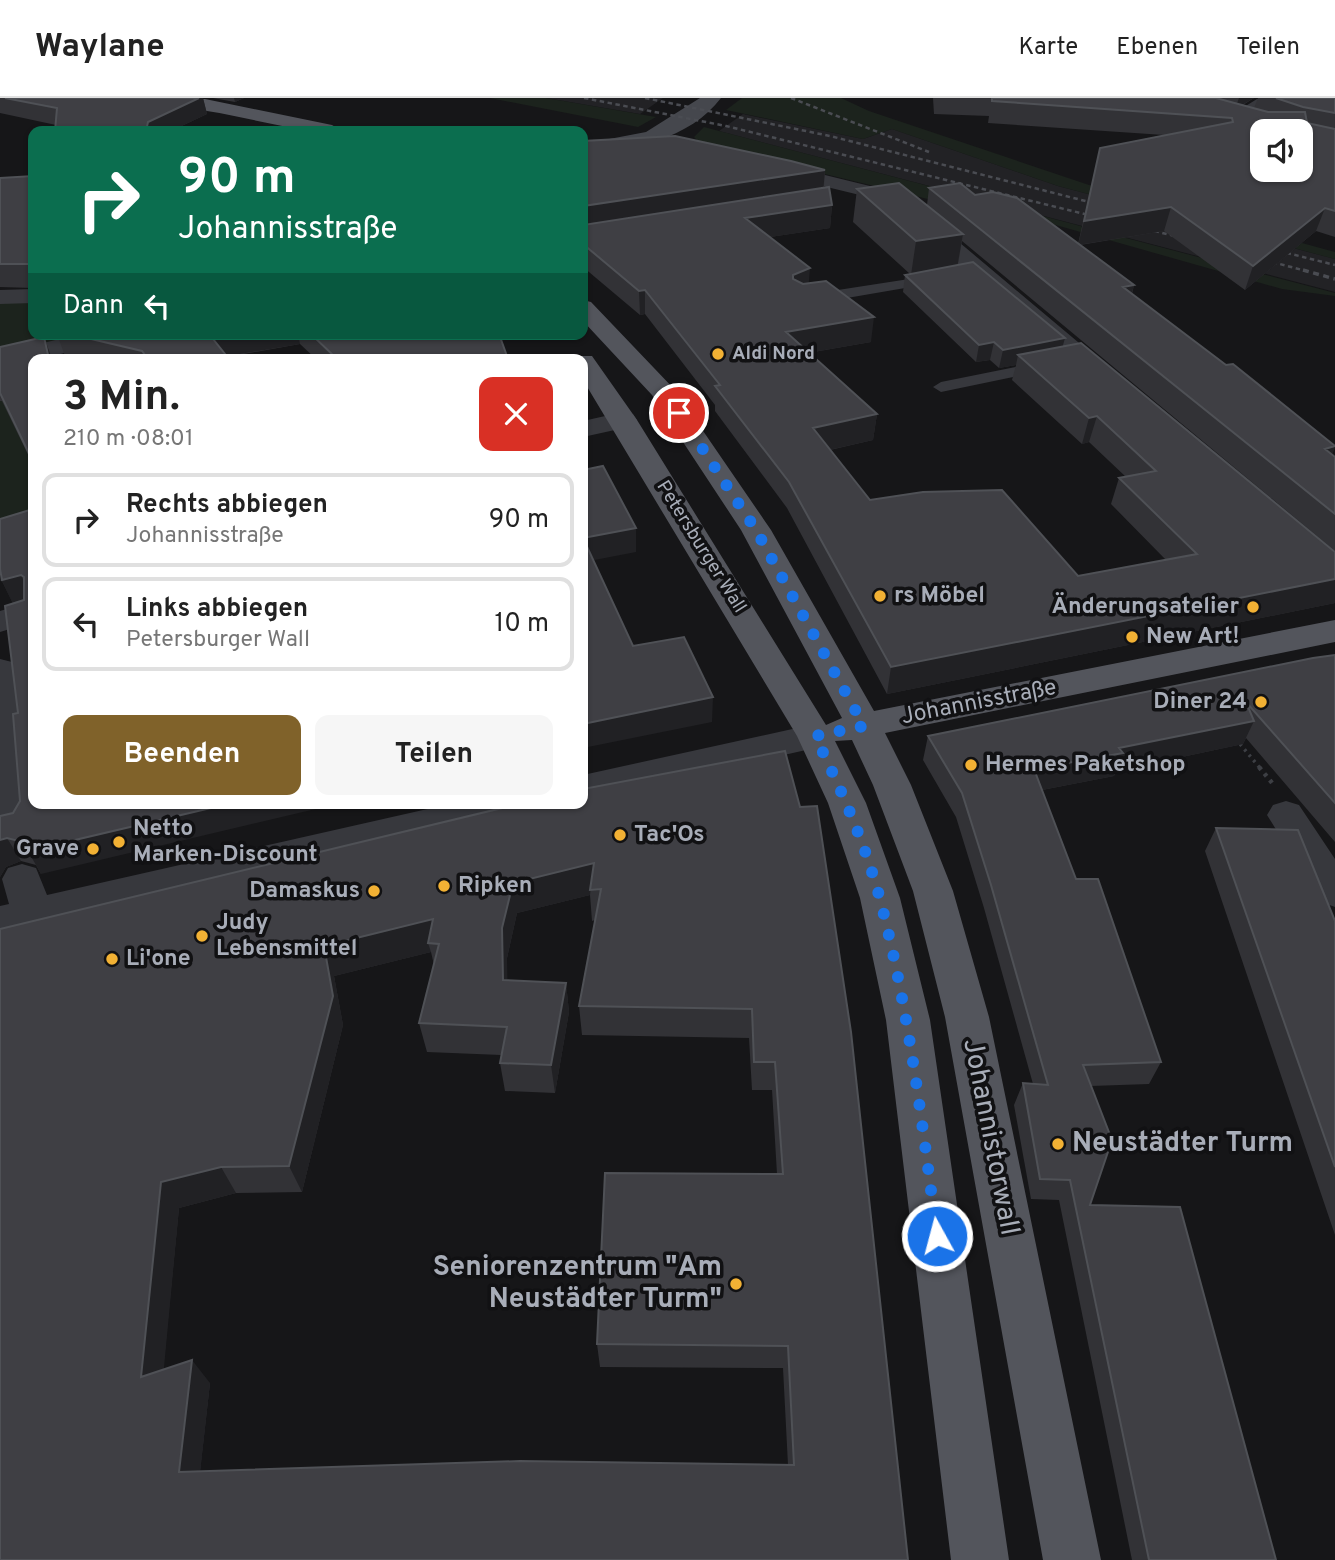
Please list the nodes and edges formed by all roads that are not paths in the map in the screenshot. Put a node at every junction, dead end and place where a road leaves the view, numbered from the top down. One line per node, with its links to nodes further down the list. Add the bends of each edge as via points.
1 (127, 98): 4 (main road)
2 (712, 98): 10 (main road, via 670,130)
3 (1288, 98): 6 (lane, via 1261,101)
4 (154, 103): 8 (main road, via 182,115); 9 (main road, via 205,105)
5 (1210, 111): 6 (street)
6 (1234, 117): 7 (street)
7 (1250, 122)
8 (234, 126)
9 (308, 126)
10 (650, 139): 11 (street); 12 (main road)
11 (685, 147)
12 (588, 149)
13 (753, 163): 14 (street)
14 (875, 192): 15 (street); 16 (street, via 908,211)
15 (822, 201)
16 (980, 271): 19 (lane); 24 (street)
17 (28, 296): 18 (street)
18 (0, 297)
19 (801, 301)
20 (588, 312): 35 (main road, via 679,413 756,530)
21 (98, 342): 22 (street)
22 (39, 354)
23 (28, 356): 25 (street)
24 (1084, 359): 27 (lane); 28 (street)
25 (0, 362)
26 (588, 369): 29 (main road, Petersburger Wall)
27 (941, 387)
28 (1126, 394)
29 (623, 420): 30 (street); 36 (main road, Petersburger Wall)
30 (588, 428)
31 (28, 613): 32 (street)
32 (0, 622)
33 (1335, 631): 35 (main road, Johannisstraße)
34 (0, 670): 40 (street)
35 (864, 726): 36 (main road, Johannisstraße); 44 (main road, Johannistorwall, via 933,891 967,1017)
36 (815, 736): 37 (street, Johannisstraße); 43 (main road, via 847,803 880,898 908,1020)
37 (588, 787)
38 (487, 809): 42 (street)
39 (1286, 815): 41 (street)
40 (12, 824)
41 (1335, 891)
42 (18, 905)
43 (980, 1560)
44 (1072, 1560)

